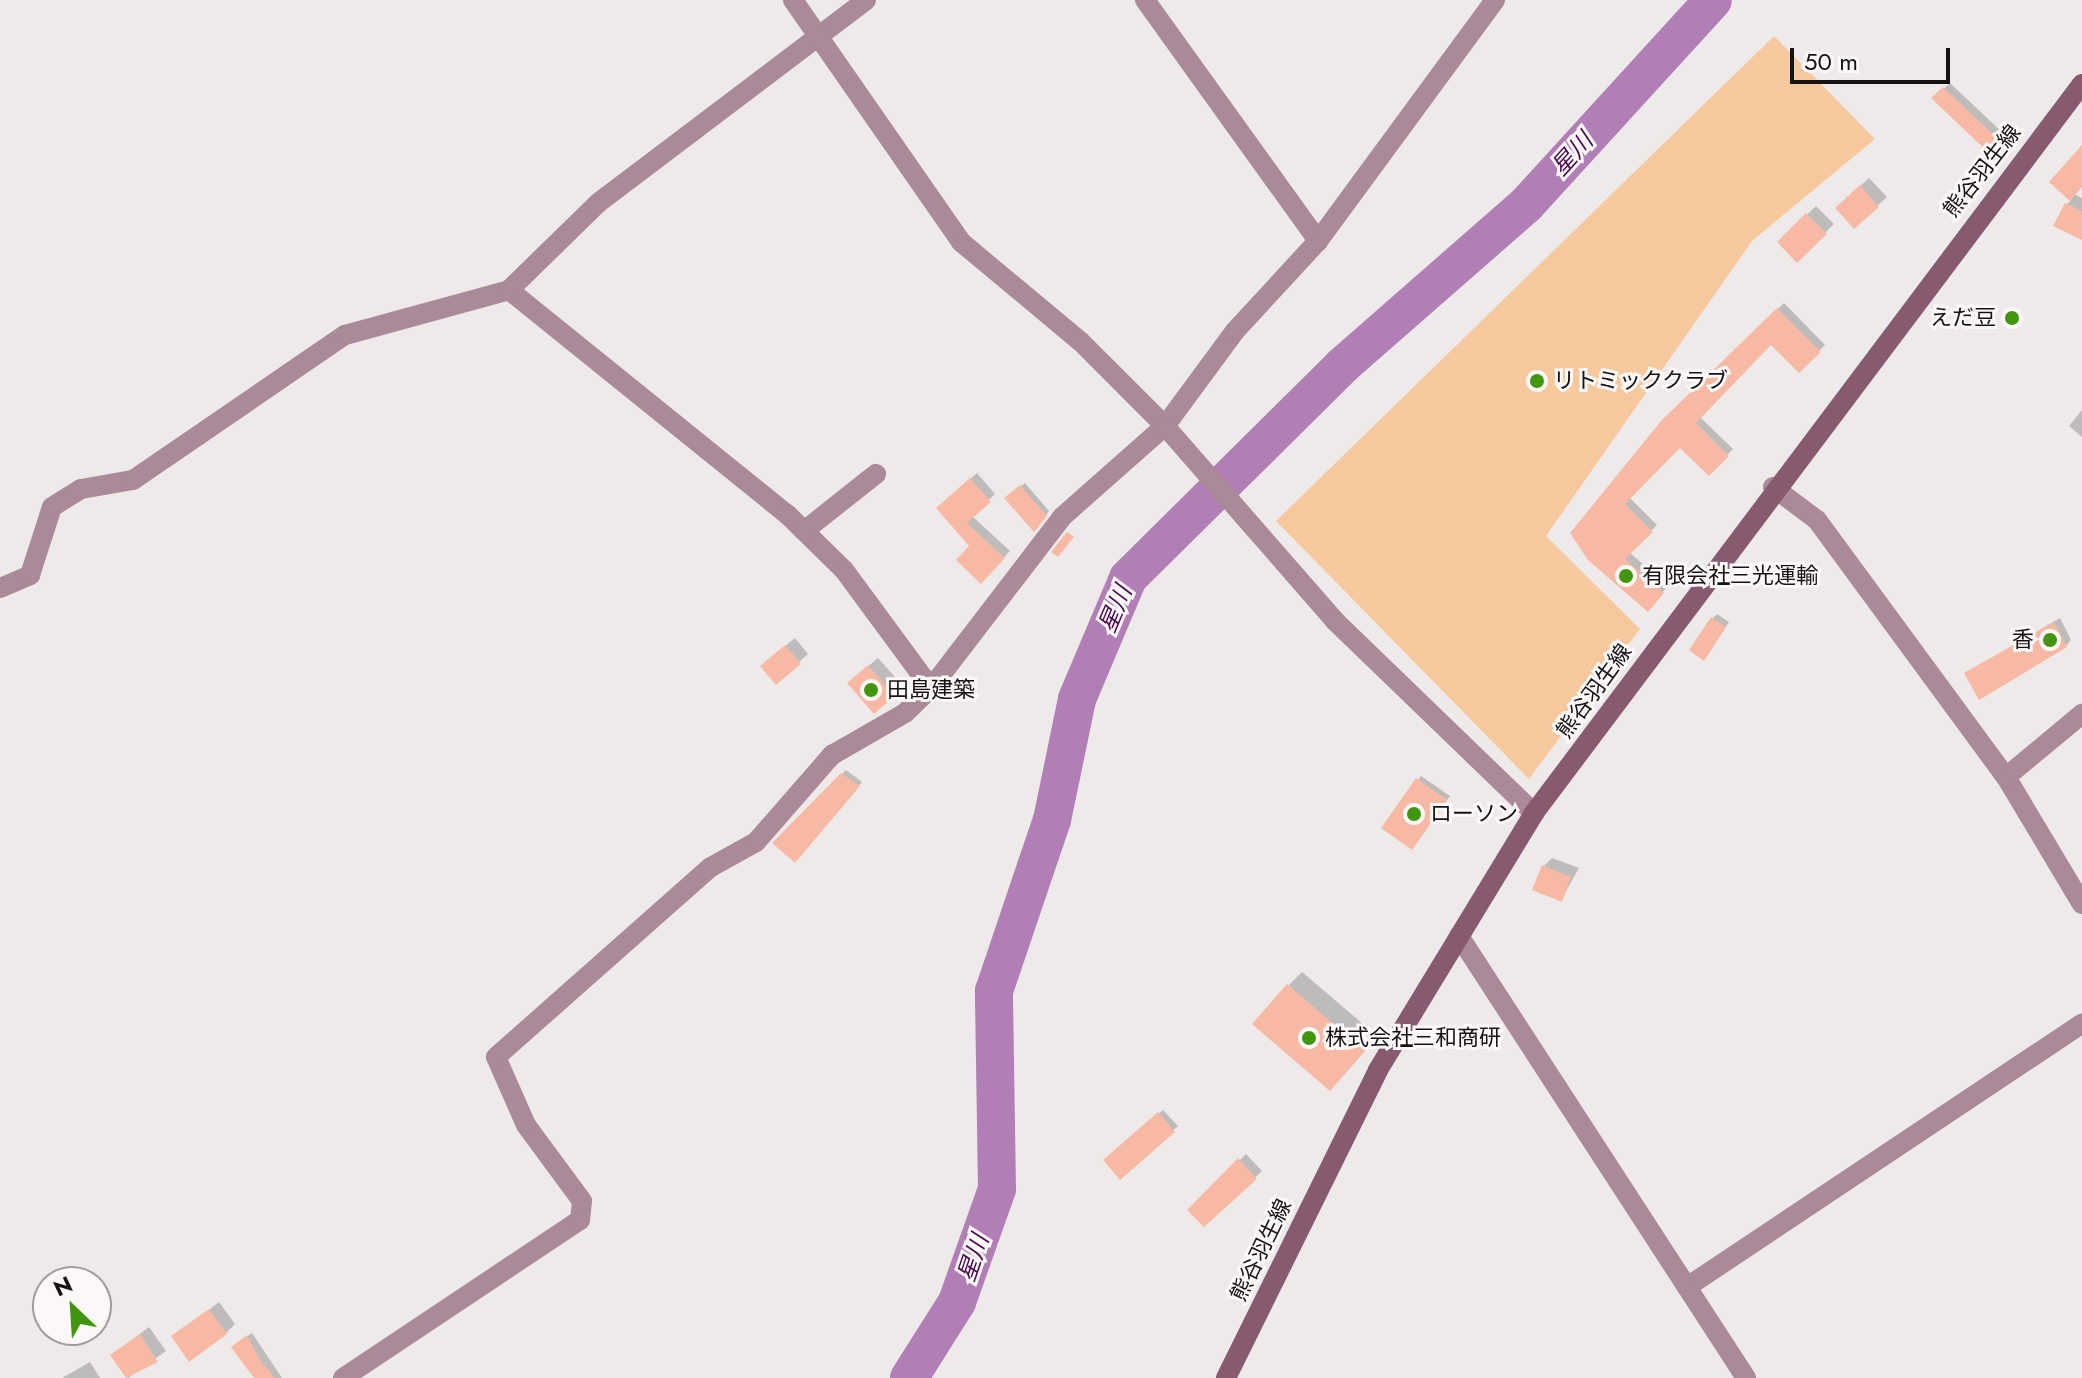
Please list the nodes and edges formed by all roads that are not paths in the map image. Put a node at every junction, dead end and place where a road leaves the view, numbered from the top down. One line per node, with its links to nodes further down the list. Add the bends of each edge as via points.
1 (793, 0): 5 (street)
2 (866, 0): 5 (street)
3 (1145, 0): 7 (street)
4 (1495, 0): 7 (street)
5 (817, 37): 8 (street, via 598,203); 9 (street, via 943,223)
6 (2082, 84): 11 (main road, 熊谷羽生線)
7 (1318, 241): 9 (street, via 1235,331)
8 (509, 290): 12 (street); 13 (street, via 345,335 133,480 81,489 52,507 30,575)
9 (1165, 426): 14 (street, via 1062,517); 17 (street, via 1358,644)
10 (876, 474): 12 (street)
11 (1773, 487): 16 (street, via 1817,520); 17 (main road, 熊谷羽生線)
12 (804, 531): 14 (street, via 844,570)
13 (0, 588)
14 (931, 688): 22 (street, via 905,713 832,755 756,842 711,867 496,1057 526,1125 582,1201 580,1220)
15 (2082, 714): 16 (street)
16 (2006, 777): 18 (street)
17 (1534, 813): 19 (main road, 熊谷羽生線)
18 (2082, 904)
19 (1459, 936): 21 (street); 23 (main road, 熊谷羽生線, via 1378,1070)
20 (2082, 1024): 21 (street)
21 (1687, 1287): 24 (street)
22 (343, 1378)
23 (1226, 1378)
24 (1746, 1378)

